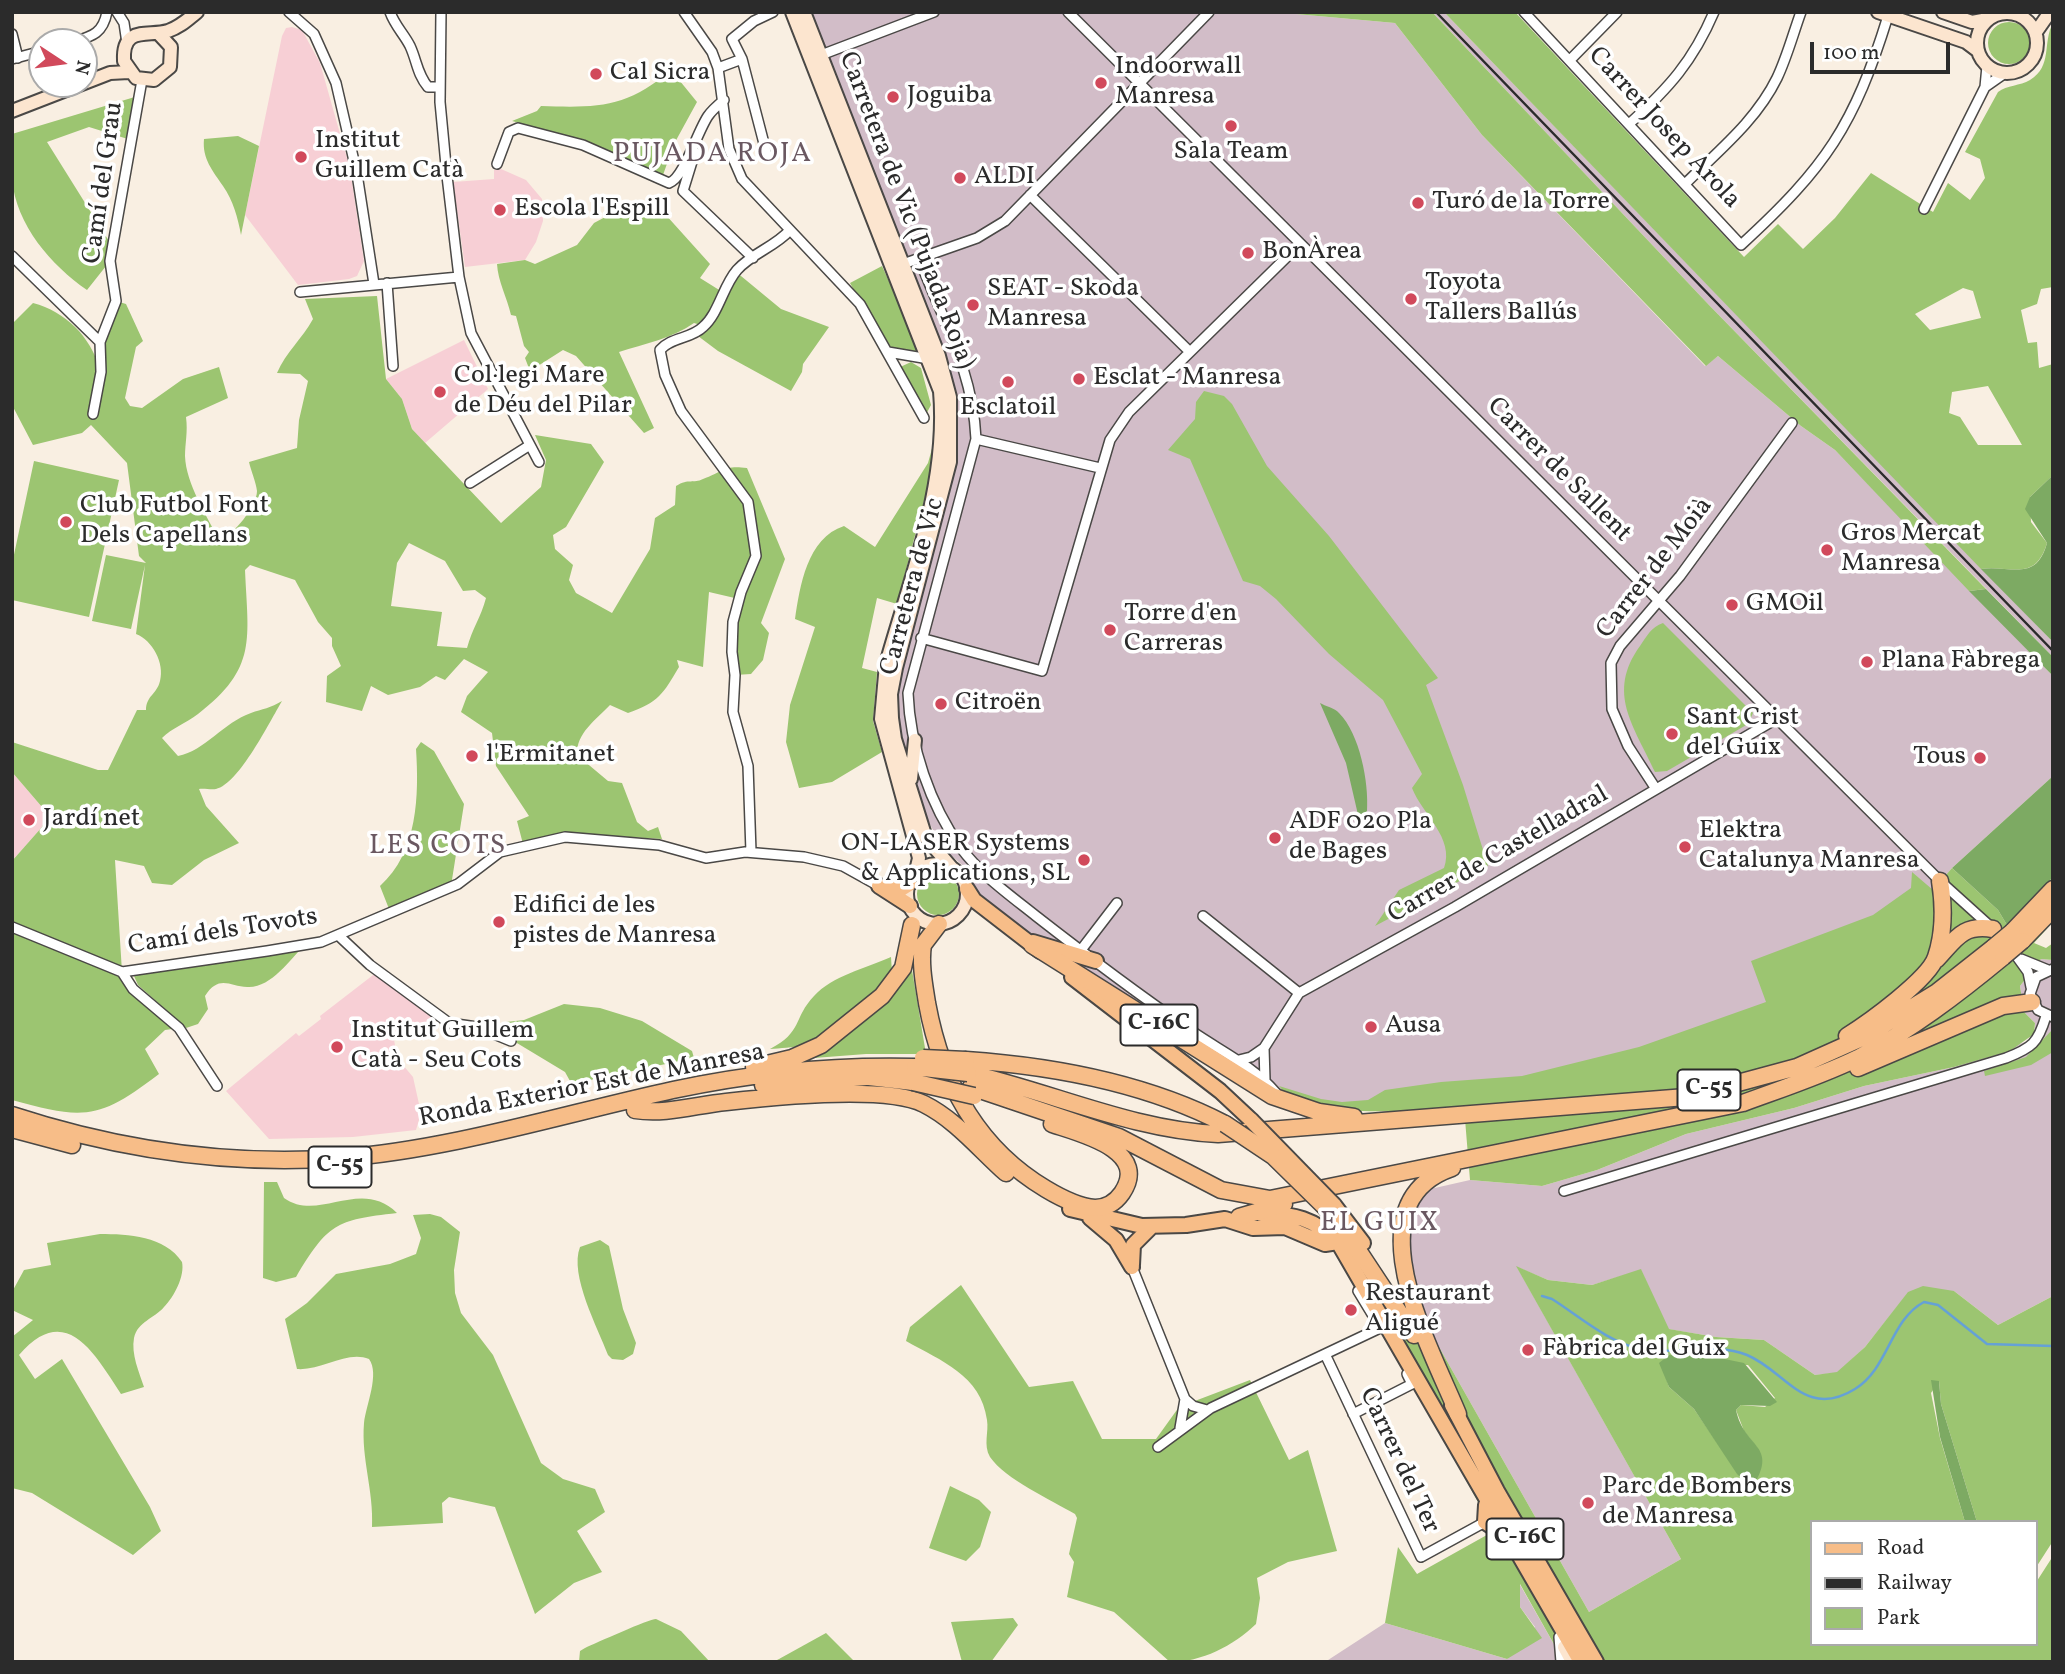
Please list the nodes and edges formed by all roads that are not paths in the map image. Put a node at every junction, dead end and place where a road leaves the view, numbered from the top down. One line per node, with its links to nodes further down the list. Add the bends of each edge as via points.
1 (107, 12): 29 (street)
2 (117, 12): 23 (street)
3 (197, 12): 24 (main road)
4 (289, 12): 64 (street, via 314,34 336,83 357,174)
5 (390, 12): 45 (street, via 411,48 421,79 428,87)
6 (441, 12): 45 (street)
7 (684, 12): 39 (street)
8 (773, 12): 36 (street, via 732,39)
9 (792, 12): 69 (main road, Carretera de Vic (Pujada Roja))
10 (804, 12): 33 (main road, Carretera de Vic (Pujada Roja))
11 (934, 12): 33 (street)
12 (1068, 12): 44 (street, Carrer de Sallent)
13 (1209, 12): 44 (street)
14 (1524, 12): 37 (street, Carrer Josep Arola)
15 (1617, 12): 37 (street)
16 (1714, 12): 49 (street, via 1683,71)
17 (1801, 12): 53 (street, via 1768,93 1733,138)
18 (1943, 12): 22 (main road, via 1972,22)
19 (2050, 12): 26 (main road)
20 (1883, 14): 32 (main road, via 1966,42); 53 (street, Carrer Josep Arola, via 1871,72 1838,140 1813,176 1741,245)
21 (2029, 15): 22 (main road, via 2005,13); 26 (main road)
22 (1989, 19): 32 (main road, via 1979,32)
23 (124, 23): 25 (street); 30 (street)
24 (180, 26): 27 (main road); 31 (main road)
25 (141, 32): 27 (main road); 30 (main road)
26 (2036, 32): 42 (main road, via 2038,46 2031,61 2018,71)
27 (158, 33): 31 (main road)
28 (12, 34): 34 (street)
29 (98, 34)
30 (127, 44): 35 (main road)
31 (171, 47): 43 (main road, via 168,70 158,78)
32 (1978, 51): 38 (main road)
33 (821, 55): 61 (main road, Carretera de Vic (Pujada Roja))
34 (15, 58)
35 (124, 58): 40 (main road); 41 (main road)
36 (742, 59): 39 (street); 51 (street)
37 (1570, 61): 49 (street, Carrer Josep Arola)
38 (1987, 66): 42 (main road); 46 (street)
39 (718, 68): 47 (street)
40 (129, 72): 41 (main road); 43 (main road)
41 (110, 73): 48 (main road)
42 (2005, 73): 46 (street)
43 (142, 80): 66 (street, Camí del Grau, via 110,261 116,301)
44 (1140, 84): 54 (street); 57 (street, Carrer de Sallent)
45 (440, 87): 62 (street)
46 (1985, 87): 55 (street)
47 (724, 100): 50 (street); 56 (street, via 730,149 742,179)
48 (12, 111)
49 (1629, 124): 53 (street, Carrer Josep Arola)
50 (699, 132): 52 (street, via 669,183 583,145 518,128 509,132); 59 (street, via 682,191)
51 (767, 155)
52 (497, 164)
53 (1685, 184)
54 (1030, 194): 60 (street, via 1005,221 977,238); 67 (street)
55 (1924, 209)
56 (790, 230): 59 (street); 68 (street, via 860,304)
57 (1300, 244): 67 (street); 79 (street, Carrer de Sallent)
58 (12, 256): 66 (street)
59 (753, 258): 85 (street, via 737,270 705,326 660,350 681,411 748,502 753,528 756,556 733,622 732,652 733,712 748,766)
60 (919, 258): 61 (street); 74 (street, Carretera de Vic, via 970,382)
61 (903, 264): 84 (main road, Carretera de Vic (Pujada Roja), via 939,356 950,397 952,437 940,504 891,694 895,739)
62 (459, 277): 63 (street); 75 (street, via 471,333)
63 (387, 283): 64 (street); 70 (street)
64 (374, 284): 65 (street)
65 (300, 292)
66 (100, 342): 71 (street, Camí del Grau, via 102,373)
67 (1189, 351): 77 (street, via 1129,412 1110,440)
68 (888, 352): 69 (street); 72 (street)
69 (929, 359): 87 (main road, Carretera de Vic (Pujada Roja), via 940,391 943,420 938,479 886,664 881,719 919,858)
70 (393, 366)
71 (93, 414)
72 (924, 418)
73 (1791, 423): 79 (street, Carrer de Moià)
74 (976, 439): 77 (street); 80 (street, Carretera de Vic)
75 (530, 445): 76 (street); 78 (street)
76 (539, 462)
77 (1100, 468): 80 (street, via 1042,671)
78 (470, 484)
79 (1661, 601): 81 (street, Carrer de Sallent); 83 (street, Carrer de Moià, via 1620,646 1609,679 1612,709 1628,747)
80 (921, 638): 82 (street, Carretera de Vic, via 908,694)
81 (1776, 719): 83 (street, Carrer de Castelladral); 88 (street, Carrer de Sallent)
82 (915, 740): 84 (main road); 102 (street, Carretera de Vic, via 940,814 963,850 1010,895)
83 (1656, 789): 108 (street, Carrer de Castelladral)
84 (911, 790): 86 (main road, Carretera de Vic (Pujada Roja), via 926,838)
85 (751, 852): 89 (street, Camí dels Tovots, via 835,864); 99 (street, Camí dels Tovots, via 706,858 659,845 565,837 500,852 457,884)
86 (952, 868): 87 (main road, via 932,864); 90 (main road, C-16C)
87 (912, 879): 89 (main road, via 894,890); 94 (main road, C-16C)
88 (1940, 881): 98 (street, Carrer de Sallent); 104 (highway, via 1944,907)
89 (879, 886): 94 (main road)
90 (967, 889): 96 (main road, via 961,912); 101 (main road, C-16C, via 974,900)
91 (2053, 889): 100 (highway, C-55)
92 (1117, 903): 102 (street)
93 (2053, 909): 100 (highway, C-55)
94 (912, 915): 96 (main road); 124 (highway, via 906,961 898,978 867,1010 821,1045 774,1063 610,1096); 128 (main road, C-16C, via 925,1029 939,1072 972,1130)
95 (1203, 916): 108 (street)
96 (939, 924): 116 (highway, via 923,945 925,991 937,1049 965,1113 1020,1171 1055,1194 1101,1208 1122,1193 1126,1164 1110,1145)
97 (12, 927): 107 (street, Camí dels Tovots)
98 (1993, 929): 103 (street, Carrer de Sallent); 104 (highway, via 1975,926)
99 (338, 935): 107 (street, Camí dels Tovots, via 313,943); 111 (street, via 370,965 449,1023 477,1027)
100 (2017, 936): 103 (highway, C-55, bridge)
101 (1028, 942): 105 (main road); 119 (highway, C-16C); 130 (main road, C-16C, bridge, via 1220,1091)
102 (1081, 950): 105 (street, Carretera de Vic)
103 (2006, 954): 106 (street, Carrer de Sallent); 109 (street, Carrer de Sallent); 114 (highway, C-55, via 1875,1031); 120 (highway, C-55, via 1946,1003 1875,1048)
104 (1936, 960): 114 (highway, via 1902,996)
105 (1096, 961): 113 (street, Carretera de Vic)
106 (2050, 969): 109 (street, via 2039,975)
107 (122, 972): 118 (street, via 134,989 179,1028)
108 (1299, 993): 112 (street, Carrer de Castelladral)
109 (2032, 994): 110 (street); 120 (highway, via 1790,1096)
110 (2049, 1016): 129 (street, via 2030,1048 2006,1058)
111 (511, 1041)
112 (1264, 1048): 113 (street); 117 (street)
113 (1239, 1060): 117 (street, Carretera de Vic)
114 (1797, 1067): 123 (highway, C-55, via 1686,1097)
115 (914, 1071): 116 (highway, Ronda Exterior Est de Manresa / C-55, bridge); 116 (highway, bridge); 121 (highway, Ronda Exterior Est de Manresa / C-55, via 748,1087); 124 (highway, Ronda Exterior Est de Manresa / C-55, via 876,1066 751,1076)
116 (970, 1079): 123 (highway, Ronda Exterior Est de Manresa / C-55, via 1043,1092 1144,1124 1194,1133); 127 (highway, Ronda Exterior Est de Manresa / C-55, via 1089,1125 1221,1190 1270,1199); 130 (highway, bridge, via 1038,1067 1184,1104 1273,1156)
117 (1265, 1080): 119 (street, Carretera de Vic)
118 (217, 1086)
119 (1287, 1103): 123 (highway, C-16C, via 1336,1116)
120 (1743, 1103): 126 (highway, C-55)
121 (635, 1110): 125 (highway, Ronda Exterior Est de Manresa / C-55, via 403,1159 276,1170 159,1161); 128 (highway, via 654,1113 778,1098 908,1099 940,1114)
122 (12, 1115): 124 (highway, Ronda Exterior Est de Manresa / C-55, via 121,1146 213,1158 292,1160 401,1150)
123 (1388, 1121)
124 (528, 1125)
125 (12, 1129)
126 (1535, 1144): 127 (highway, C-55); 142 (highway, via 1505,1158 1452,1168 1431,1178 1414,1195 1403,1219 1403,1255 1414,1310)
127 (1360, 1182): 132 (highway)
128 (1023, 1183): 131 (main road, C-16C)
129 (1564, 1191)
130 (1330, 1207): 137 (highway)
131 (1084, 1214): 133 (main road, C-16C); 134 (main road, via 1116,1240)
132 (1232, 1218): 133 (main road, C-16C); 145 (main road, C-16C, via 1297,1216 1320,1225 1338,1242)
133 (1151, 1227): 134 (main road, via 1133,1245)
134 (1132, 1267): 139 (street)
135 (1358, 1291): 136 (street)
136 (1380, 1328): 138 (street); 141 (street, via 1412,1384)
137 (1414, 1335): 142 (main road, C-16C)
138 (1325, 1354): 140 (street); 141 (street, Carrer del Ter)
139 (1185, 1399): 140 (street); 143 (street)
140 (1207, 1410): 143 (street)
141 (1353, 1414): 146 (street, Carrer del Ter, via 1421,1558)
142 (1458, 1414): 151 (main road, C-16C)
143 (1180, 1428): 144 (street)
144 (1158, 1447)
145 (1485, 1500): 146 (main road); 147 (main road); 150 (main road, C-16C)
146 (1485, 1522): 147 (main road)
147 (1505, 1540): 148 (main road)
148 (1562, 1649): 149 (main road)
149 (1572, 1662)
150 (1581, 1662)
151 (1596, 1662)

